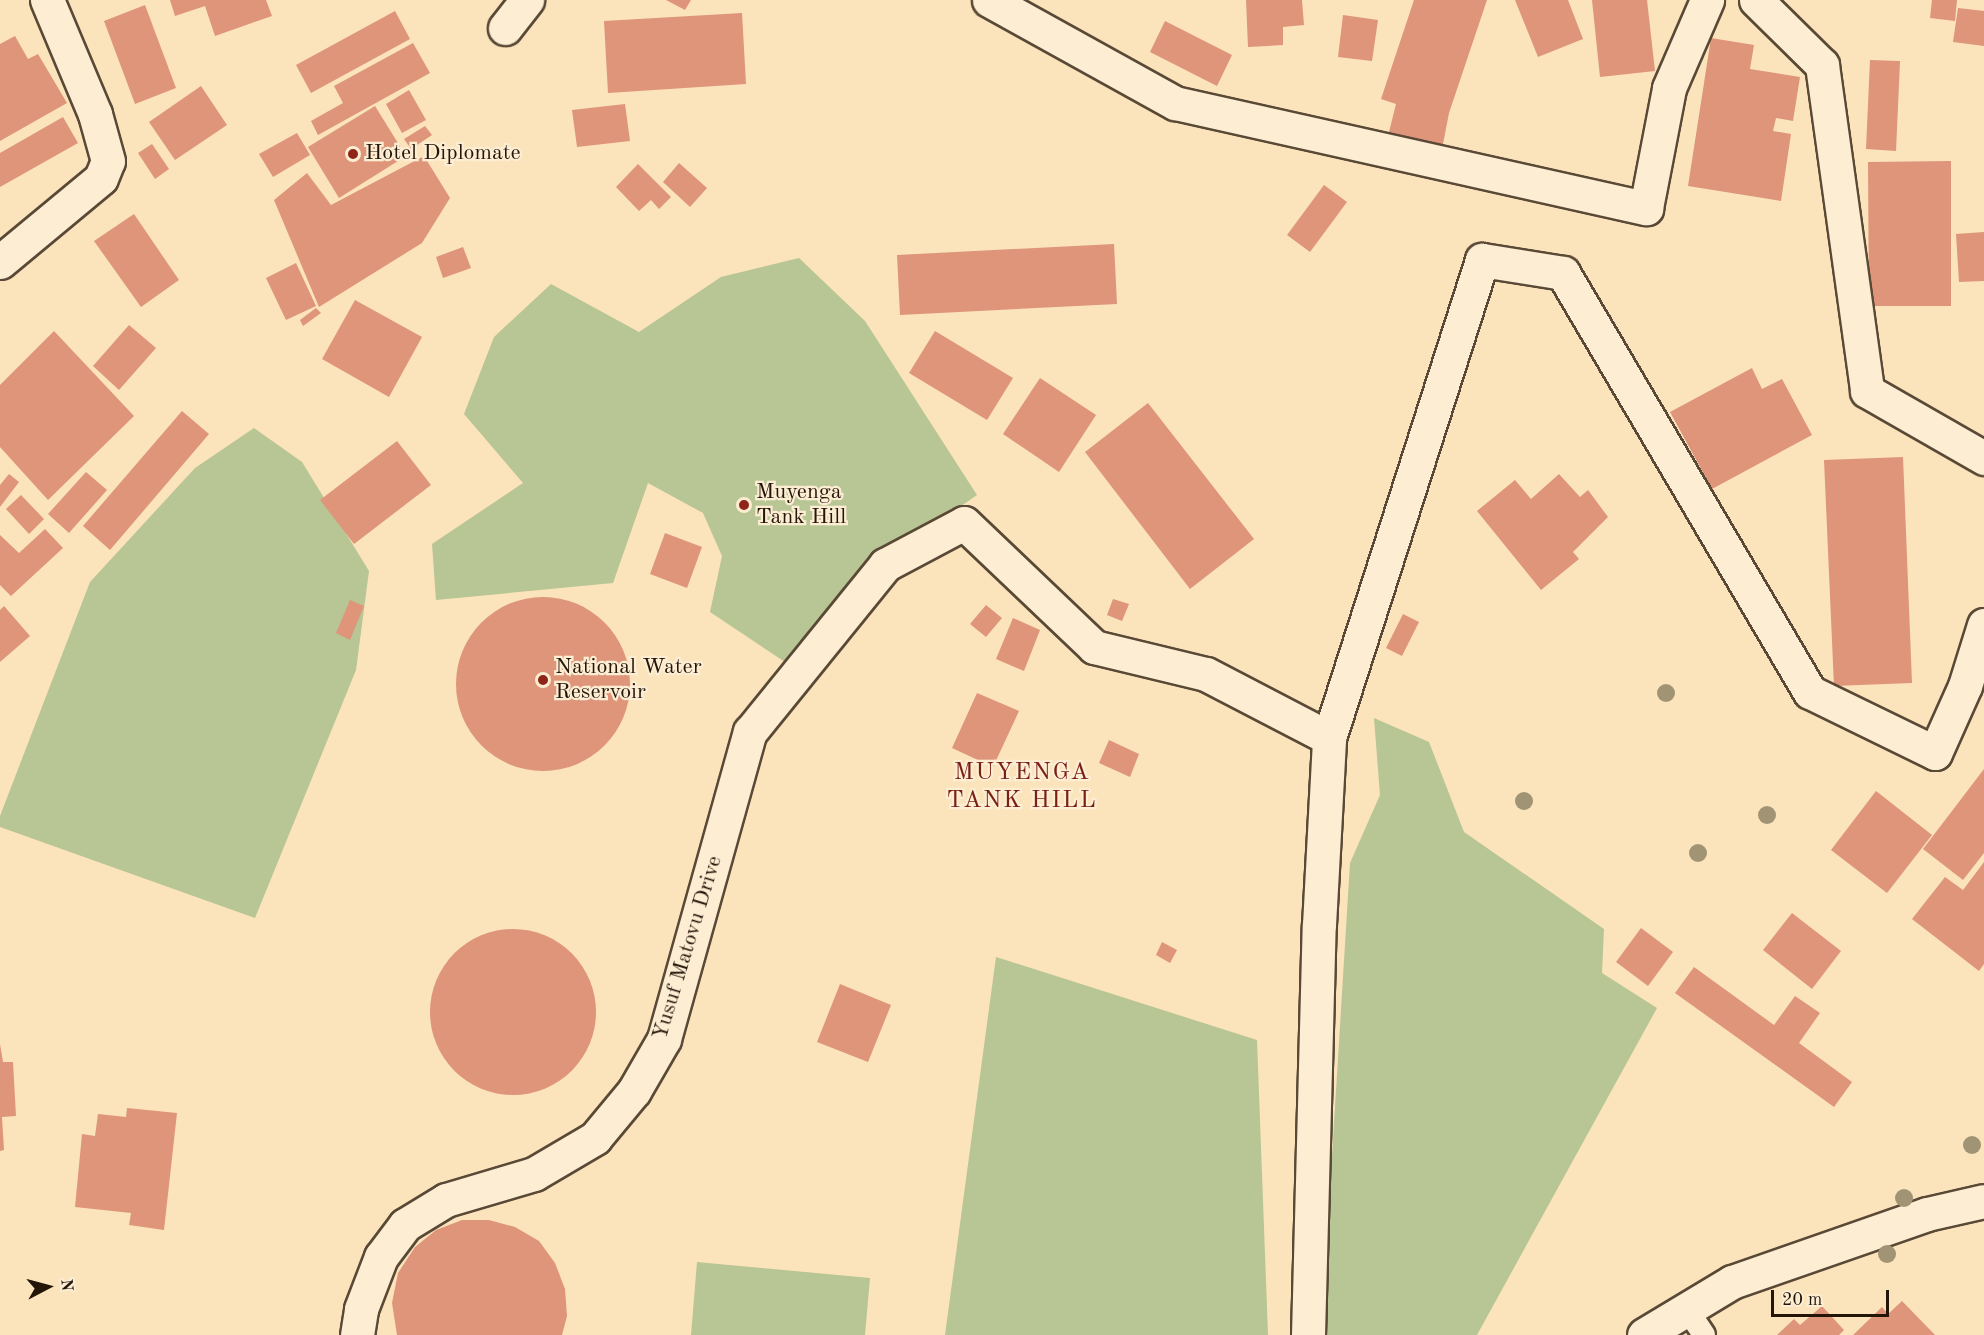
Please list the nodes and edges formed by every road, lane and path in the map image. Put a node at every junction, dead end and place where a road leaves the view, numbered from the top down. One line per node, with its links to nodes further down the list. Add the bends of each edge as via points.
1 (47, 0): 7 (street, via 95,114 108,161 101,178)
2 (527, 0): 6 (street)
3 (989, 0): 4 (street, via 1175,103 1646,208 1669,88)
4 (1707, 0)
5 (1756, 0): 8 (street, via 1822,64 1867,391)
6 (505, 28)
7 (0, 262)
8 (1984, 458)
9 (1984, 625): 10 (street, via 1965,686 1935,753 1810,692 1563,273 1482,260)
10 (1329, 738): 13 (street, Yusuf Matovu Drive, via 1206,674 1094,646 964,523 885,565 750,732 664,1039 634,1092 595,1138 544,1168 446,1200 405,1225 381,1257 361,1309); 14 (street, via 1319,925)
11 (1984, 1201): 12 (street, via 1927,1214 1775,1265 1732,1282)
12 (1686, 1308): 15 (street); 16 (lane)
13 (357, 1335)
14 (1308, 1335)
15 (1644, 1335)
16 (1704, 1335)

